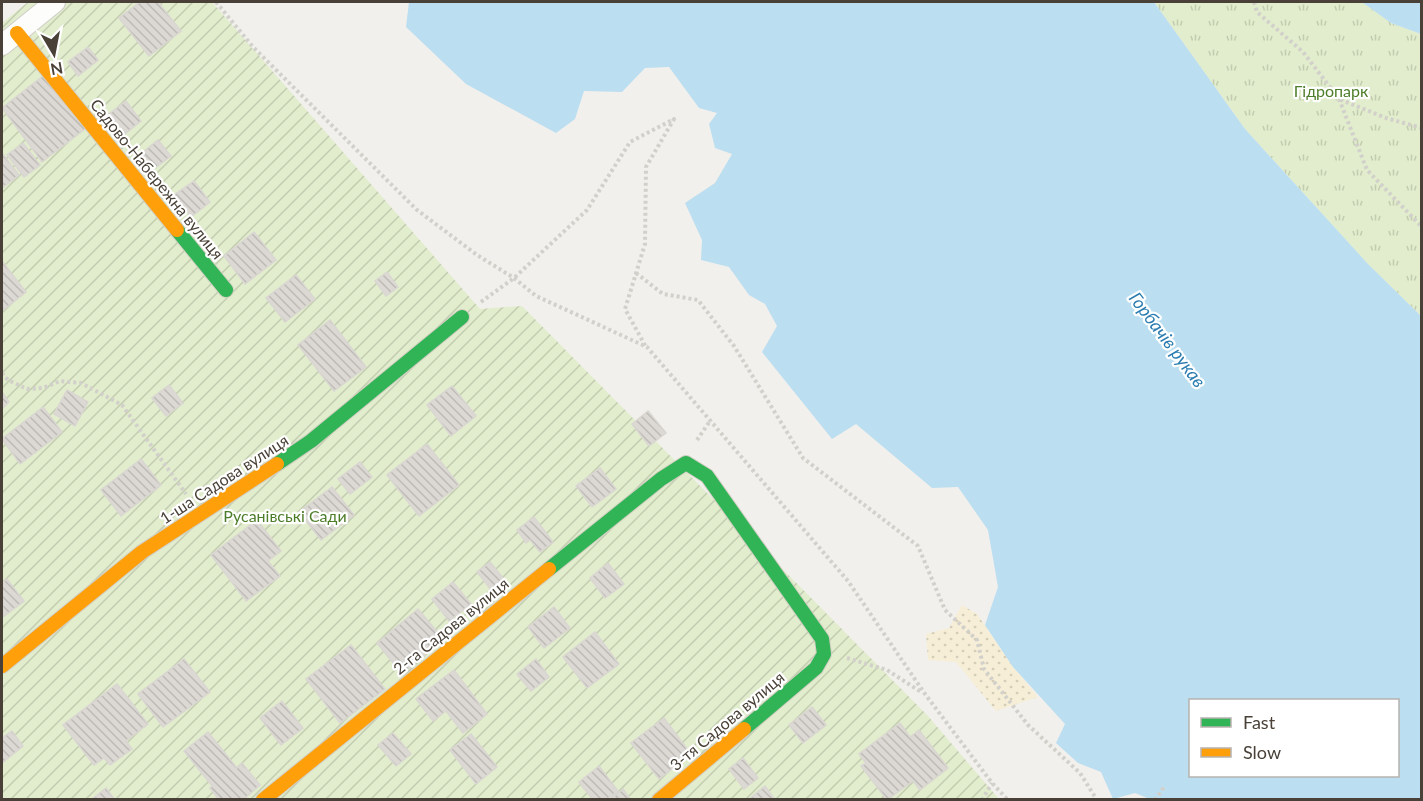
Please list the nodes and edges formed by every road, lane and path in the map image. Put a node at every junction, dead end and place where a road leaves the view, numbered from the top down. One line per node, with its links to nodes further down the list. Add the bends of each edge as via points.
1 (55, 2): 4 (street)
2 (216, 2): 9 (path, via 253,47 417,210)
3 (1254, 2): 5 (path, via 1257,12 1304,52)
4 (9, 39): 10 (street, Садово-Набережна вулиця)
5 (1339, 99): 6 (path); 7 (path, via 1367,170)
6 (1422, 128)
7 (1422, 227)
8 (636, 273): 9 (path, via 645,244 646,167 674,119 630,142 587,210); 12 (path, via 625,309); 24 (path, via 663,294 698,300 734,346 803,458 918,546 945,610 976,640 984,669 1028,725 1080,773)
9 (514, 278): 11 (path); 12 (path, via 536,297)
10 (226, 290)
11 (462, 316): 16 (street, 1-ша Садова вулиця, via 311,441 142,552)
12 (647, 347): 17 (path, via 848,581)
13 (2, 373): 14 (path, via 27,389 60,381 81,383 122,405)
14 (190, 500)
15 (822, 639): 17 (path, via 842,657 887,670); 20 (street, 2-га Садова вулиця, via 707,476 687,463 662,479); 21 (street, 3-тя Садова вулиця, via 824,654 816,668)
16 (2, 666)
17 (925, 694): 18 (path)
18 (992, 783): 22 (path); 23 (path)
19 (1164, 787): 25 (path)
20 (263, 800)
21 (659, 800)
22 (982, 800)
23 (1008, 800)
24 (1097, 800)
25 (1155, 800)

